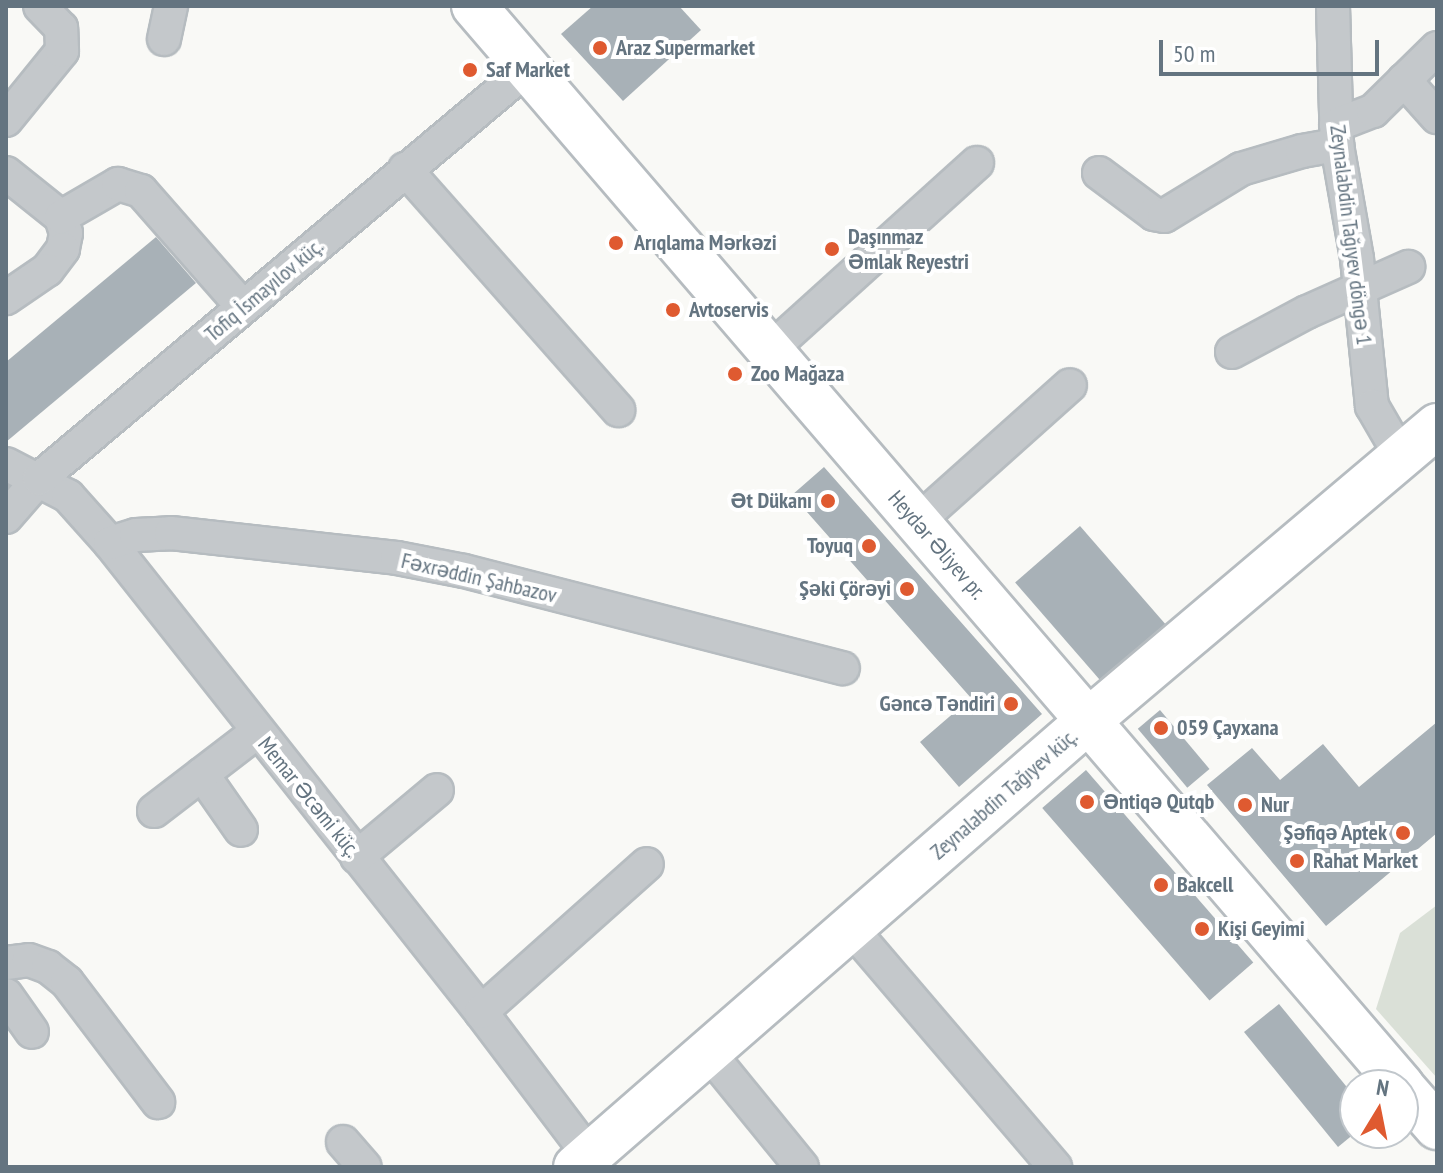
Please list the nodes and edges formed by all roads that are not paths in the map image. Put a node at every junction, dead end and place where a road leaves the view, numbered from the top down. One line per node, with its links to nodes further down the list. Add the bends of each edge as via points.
1 (40, 6): 10 (street, via 61,28 62,51)
2 (171, 6): 5 (street)
3 (474, 6): 7 (main road, Heydər Əliyev pr.)
4 (1333, 6): 11 (street, Zeynalabdin Tağıyev döngə 1)
5 (164, 39)
6 (1437, 48): 8 (street)
7 (527, 69): 13 (street, Tofiq İsmayılov küç.); 21 (main road, Heydər Əliyev pr.)
8 (1404, 80): 9 (street); 11 (street, via 1373,111)
9 (1437, 117)
10 (6, 120)
11 (1337, 135): 15 (street, via 1241,169 1164,216); 18 (street, Zeynalabdin Tağıyev döngə 1)
12 (977, 163): 21 (street)
13 (405, 169): 20 (street, Tofiq İsmayılov küç.); 24 (street)
14 (6, 173): 16 (street)
15 (1099, 173)
16 (61, 217): 19 (street, via 63,249 47,270); 20 (street, via 118,184 141,191)
17 (1408, 267): 18 (street)
18 (1360, 288): 22 (street); 26 (street, Zeynalabdin Tağıyev döngə 1, via 1372,406)
19 (6, 298)
20 (243, 307): 28 (street, Tofiq İsmayılov küç.)
21 (770, 350): 30 (main road, Heydər Əliyev pr.)
22 (1232, 352)
23 (1070, 385): 30 (street)
24 (618, 410)
25 (1437, 426): 26 (main road, Zeynalabdin Tağıyev küç.)
26 (1401, 456): 33 (main road, Zeynalabdin Tağıyev küç.)
27 (6, 464): 28 (street, Memar Əcəmi küç.)
28 (39, 479): 29 (street, Tofiq İsmayılov küç.); 31 (street, Memar Əcəmi küç., via 68,496)
29 (6, 517)
30 (917, 522): 33 (main road, Heydər Əliyev pr.)
31 (110, 543): 32 (street, Fəxrəddin Şahbazov, via 171,533 397,558); 34 (street, Memar Əcəmi küç.)
32 (843, 668)
33 (1088, 721): 41 (main road, Zeynalabdin Tağıyev küç.); 47 (main road, Heydər Əliyev pr.)
34 (257, 732): 35 (street); 39 (street, Memar Əcəmi küç.)
35 (202, 774): 37 (street); 38 (street)
36 (437, 790): 39 (street)
37 (154, 811)
38 (241, 830)
39 (357, 857): 44 (street, Memar Əcəmi küç.)
40 (647, 864): 44 (street)
41 (850, 927): 46 (main road, Zeynalabdin Tağıyev küç.); 55 (street)
42 (6, 963): 48 (street, via 29,960 67,982)
43 (6, 995): 45 (street)
44 (481, 1012): 52 (street, Memar Əcəmi küç.)
45 (32, 1032)
46 (709, 1053): 52 (main road, Zeynalabdin Tağıyev küç.); 54 (street)
47 (1387, 1069)
48 (158, 1102)
49 (1419, 1106): 50 (main road, Heydər Əliyev pr.)
50 (1437, 1127)
51 (343, 1142): 53 (street)
52 (582, 1161)
53 (365, 1167)
54 (802, 1167)
55 (1055, 1167)

